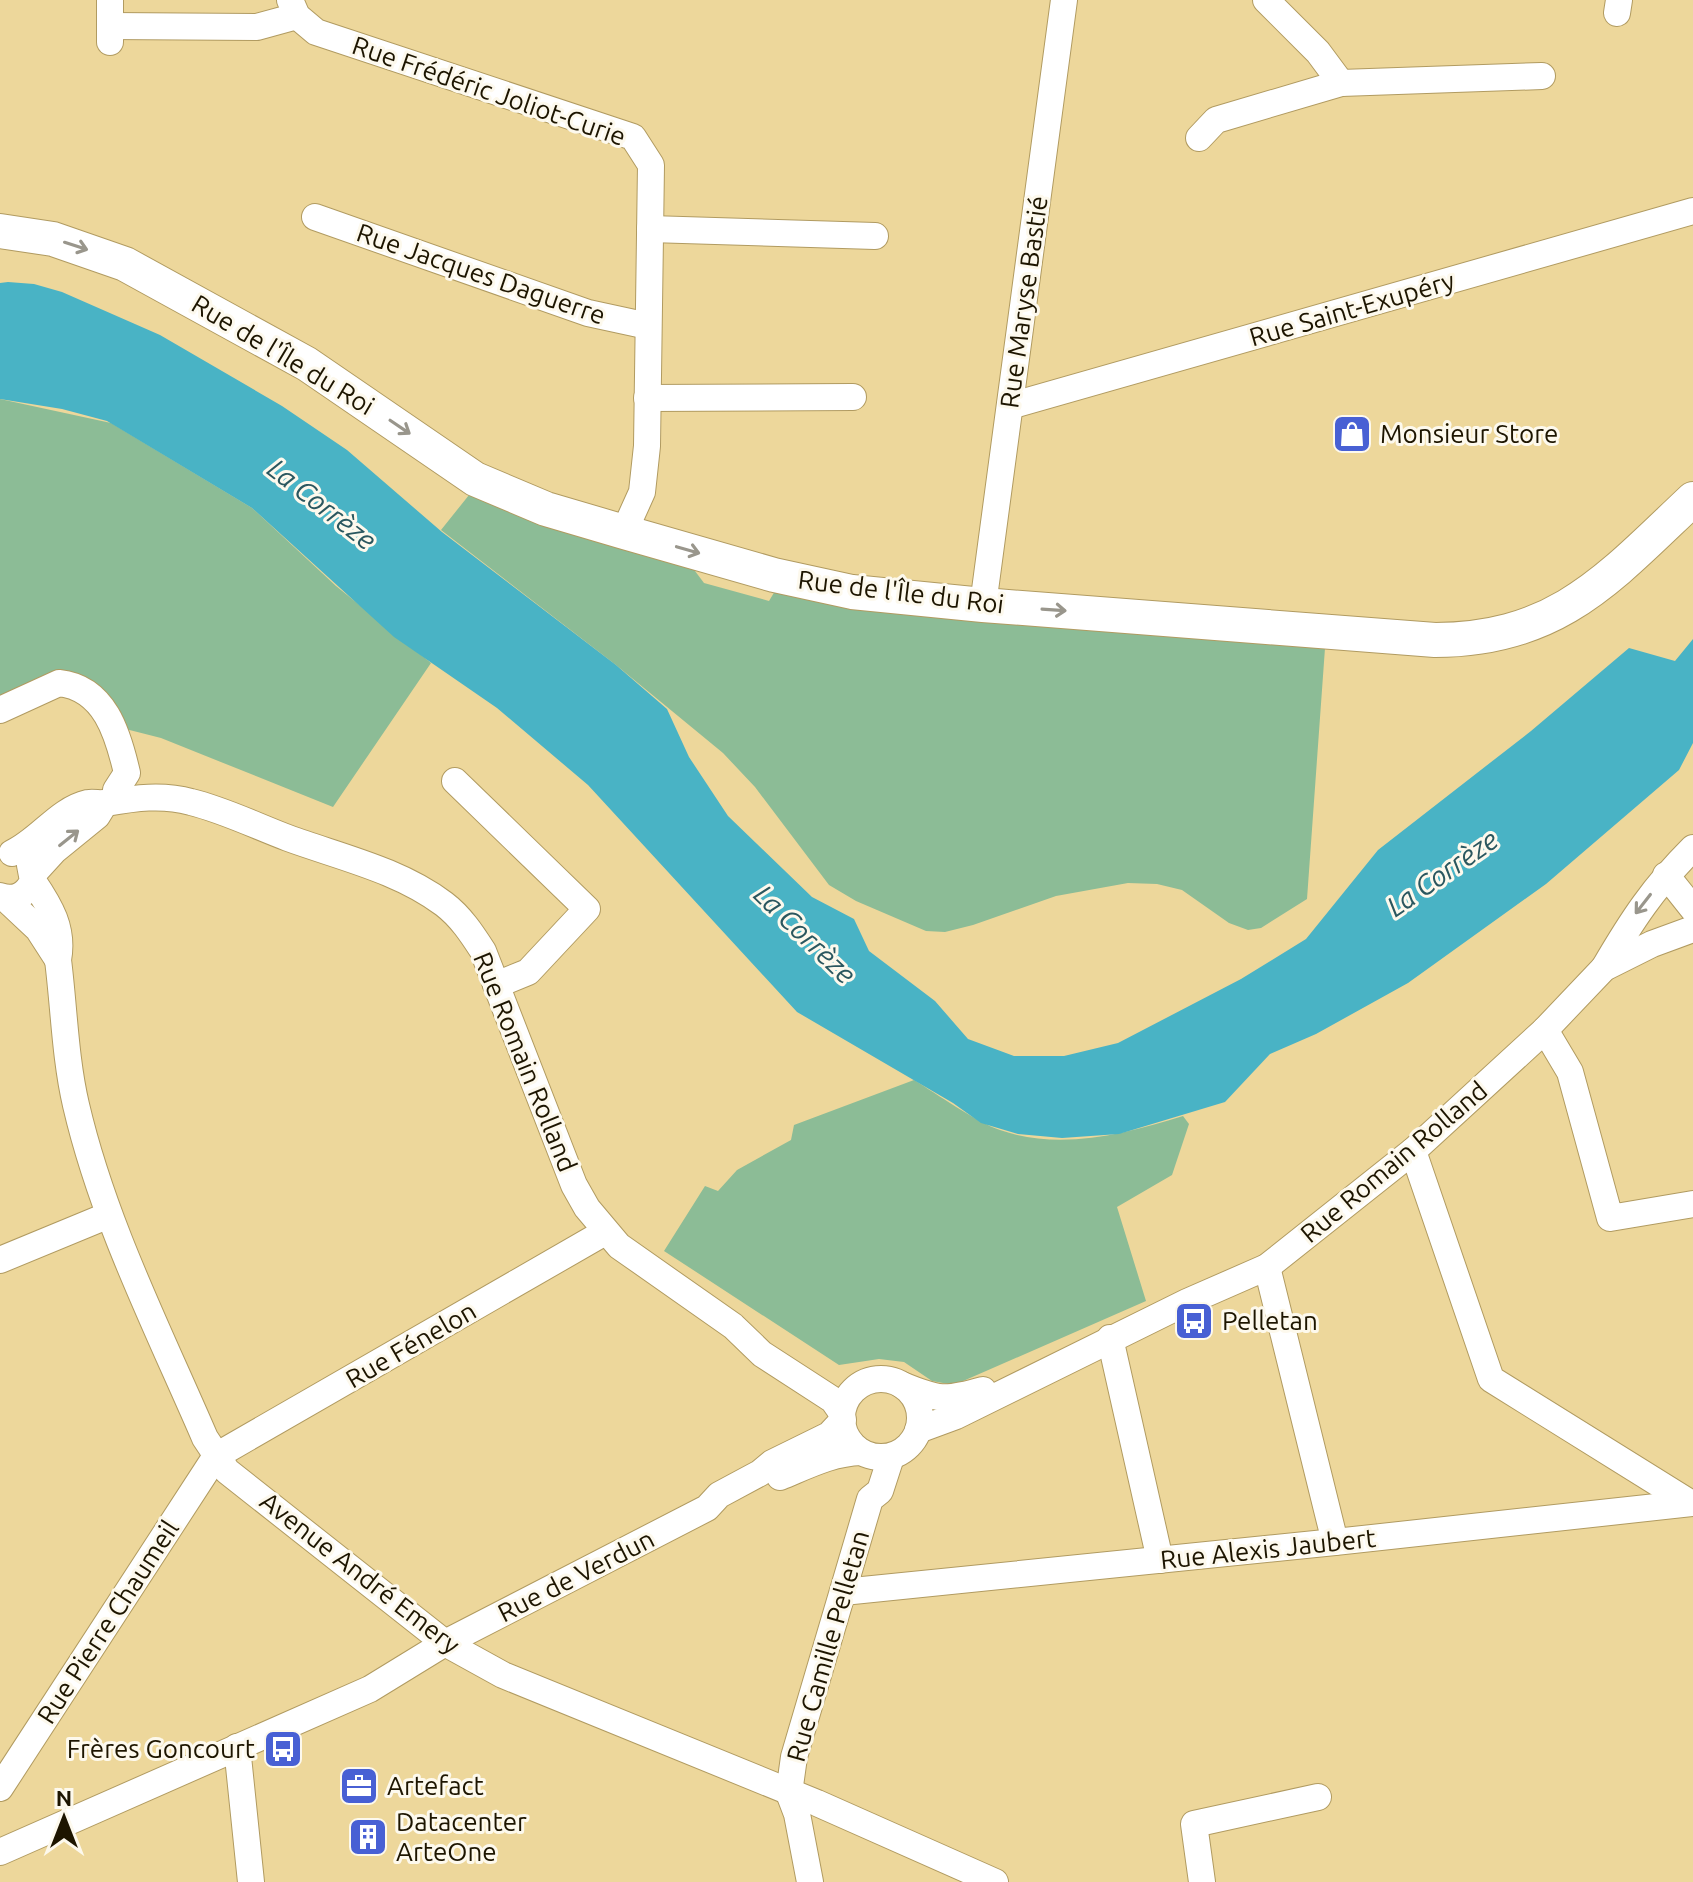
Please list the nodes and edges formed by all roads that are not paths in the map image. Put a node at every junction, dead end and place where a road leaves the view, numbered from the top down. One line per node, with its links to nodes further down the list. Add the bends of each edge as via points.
1 (1064, 0): 16 (street, Rue Maryse Bastié)
2 (1266, 0): 6 (street)
3 (293, 8): 4 (street, via 257,27); 10 (street, Rue Frédéric Joliot-Curie, via 316,32 633,137 651,165)
4 (110, 23)
5 (1542, 76): 6 (street)
6 (1341, 83): 7 (street, via 1216,120)
7 (1199, 138)
8 (1693, 211): 16 (street, Rue Saint-Exupéry)
9 (315, 217): 13 (street, Rue Jacques Daguerre, via 588,313)
10 (650, 229): 12 (street); 13 (street, Rue Frédéric Joliot-Curie)
11 (0, 231): 18 (main road, Rue de l'Île du Roi, one-way to 18, via 53,239 125,264 307,364 475,479 546,509)
12 (875, 236)
13 (648, 326): 15 (street, Rue Frédéric Joliot-Curie)
14 (853, 397): 15 (street)
15 (647, 398): 18 (street, Rue Frédéric Joliot-Curie, via 647,446)
16 (1010, 406): 19 (street, Rue Maryse Bastié)
17 (1693, 499): 19 (main road, Rue de l'Île du Roi, one-way to 17, via 1473,639 1531,623 1583,599)
18 (635, 535): 19 (main road, Rue de l'Île du Roi, one-way to 19, via 852,592)
19 (983, 605)
20 (0, 710): 22 (street, via 59,683 96,701 115,727 127,773)
21 (455, 781): 32 (street, via 587,909 528,972)
22 (110, 802): 24 (street, Rue Romain Rolland, via 91,802 70,811 27,846); 26 (street, one-way to 22); 32 (street, Rue Romain Rolland, via 163,797 190,801 403,880 459,918 483,951)
23 (1693, 848): 25 (street)
24 (6, 854): 26 (street, Avenue André Emery, via 26,859)
25 (1666, 875): 28 (street); 31 (street, one-way to 31)
26 (33, 877): 27 (street, via 25,893); 30 (street, Avenue André Emery, via 57,926)
27 (2, 897): 30 (street, Avenue André Emery, via 38,929)
28 (1693, 909)
29 (1693, 929): 31 (street, Rue Romain Rolland)
30 (58, 960): 36 (street, Avenue André Emery, via 75,1101)
31 (1604, 968): 33 (street, Rue Romain Rolland)
32 (496, 985): 37 (street, Rue Romain Rolland, via 574,1185)
33 (1545, 1030): 34 (street, Rue Romain Rolland); 35 (street, via 1570,1072 1610,1218)
34 (1413, 1151): 39 (street, Rue Romain Rolland); 49 (street, via 1491,1379)
35 (1693, 1204)
36 (109, 1215): 38 (street); 48 (street, Avenue André Emery)
37 (605, 1232): 40 (street, Rue Romain Rolland); 48 (street, Rue Fénelon)
38 (0, 1260)
39 (1267, 1267): 41 (street, Rue Romain Rolland); 51 (street)
40 (733, 1326): 43 (street, Rue Romain Rolland, via 770,1340 825,1375); 45 (street, Rue Romain Rolland, via 762,1354 833,1400)
41 (1110, 1338): 42 (street, Rue Romain Rolland); 52 (street)
42 (1068, 1358): 44 (street, Rue Romain Rolland, via 952,1399 930,1397); 46 (street, Rue Romain Rolland, via 967,1411)
43 (872, 1380): 44 (street); 45 (street, via 847,1398)
44 (902, 1385): 46 (street, via 920,1409)
45 (842, 1417): 47 (street, via 850,1442); 50 (street, Rue de Verdun, via 829,1435 772,1463)
46 (918, 1430): 47 (street, via 905,1450)
47 (873, 1454): 50 (street, Rue de Verdun, via 825,1458); 53 (street, Rue Camille Pelletan, via 866,1488 870,1499)
48 (216, 1456): 54 (street, Avenue André Emery, via 227,1471); 56 (street, Rue Pierre Chaumeil)
49 (1692, 1503): 51 (street, Rue Alexis Jaubert)
50 (707, 1508): 54 (street, Rue de Verdun)
51 (1335, 1542): 52 (street, Rue Alexis Jaubert)
52 (1160, 1560): 53 (street, Rue Alexis Jaubert)
53 (843, 1592): 57 (street, Rue Camille Pelletan, via 794,1757)
54 (445, 1643): 55 (street, Rue de Verdun, via 370,1689); 57 (street, Avenue André Emery, via 503,1675)
55 (237, 1747): 59 (street, Rue de Verdun); 60 (street)
56 (0, 1788)
57 (789, 1793): 61 (street); 62 (street, Avenue André Emery)
58 (1318, 1797): 63 (street, via 1194,1824)
59 (0, 1852)
60 (251, 1882)
61 (810, 1882)
62 (995, 1882)
63 (1202, 1882)

